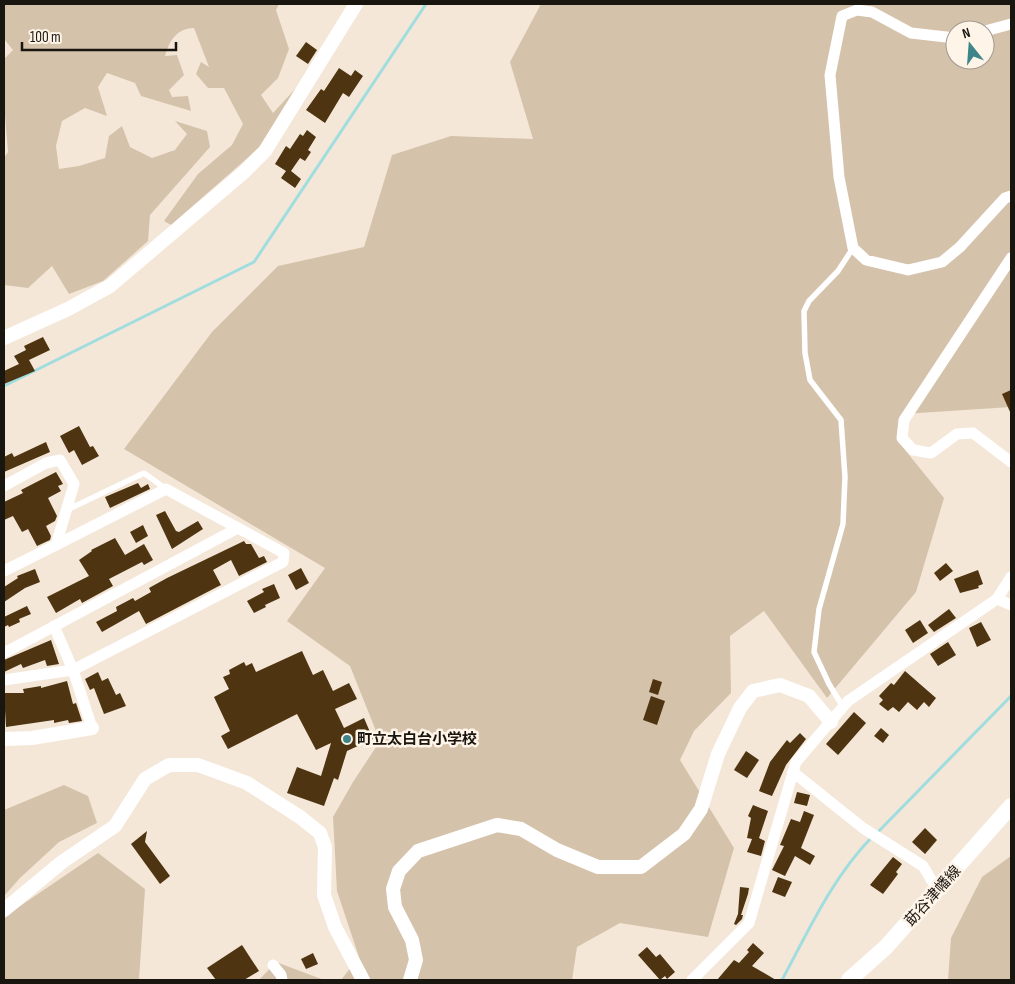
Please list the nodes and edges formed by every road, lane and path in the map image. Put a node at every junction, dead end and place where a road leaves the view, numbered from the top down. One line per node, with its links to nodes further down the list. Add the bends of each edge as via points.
1 (356, 4): 8 (street, via 265,151 243,172 110,286)
2 (1011, 24): 3 (street)
3 (995, 28)
4 (945, 37): 6 (street, via 911,33 872,12 857,10 842,16 830,75 839,176)
5 (1011, 196): 6 (street, via 1004,198 960,248 942,262 908,270 866,260)
6 (853, 248): 23 (lane, via 804,310 805,353 810,380 841,420 845,477 843,524 820,609 814,652)
7 (1011, 258): 9 (street, via 904,420 902,438 914,450 931,453 957,434 973,433)
8 (4, 338)
9 (1011, 462)
10 (4, 486): 12 (street, via 46,463 60,460 74,484)
11 (166, 488): 12 (lane, via 144,473); 13 (street); 14 (street)
12 (66, 510): 14 (street)
13 (238, 528): 19 (street); 21 (street, via 284,553 283,562)
14 (56, 545): 15 (street)
15 (4, 571)
16 (1011, 577): 17 (street)
17 (997, 598): 18 (street); 23 (street, via 848,701)
18 (1011, 605)
19 (54, 626): 20 (street); 21 (street)
20 (4, 653)
21 (73, 670): 22 (street); 25 (street)
22 (4, 680)
23 (844, 707): 24 (street)
24 (830, 722): 27 (street, via 796,762); 34 (street, via 809,696 780,686 753,691 740,708 718,754 701,809 684,834 641,867 598,867 557,850 521,829 497,825 418,852 399,871 393,889 394,907 412,940 416,960)
25 (92, 728): 26 (street)
26 (4, 739)
27 (793, 772): 29 (street, via 863,828 923,866); 35 (street, via 750,923)
28 (1011, 806): 29 (main road, 莇谷津幡線)
29 (938, 891): 36 (main road, 莇谷津幡線)
30 (4, 910): 33 (street, via 62,862 115,826 145,779 169,765 198,765 247,783 320,833 325,847 324,895 335,927)
31 (273, 965): 32 (street)
32 (282, 980)
33 (363, 980)
34 (410, 980)
35 (692, 980)
36 (849, 980)

